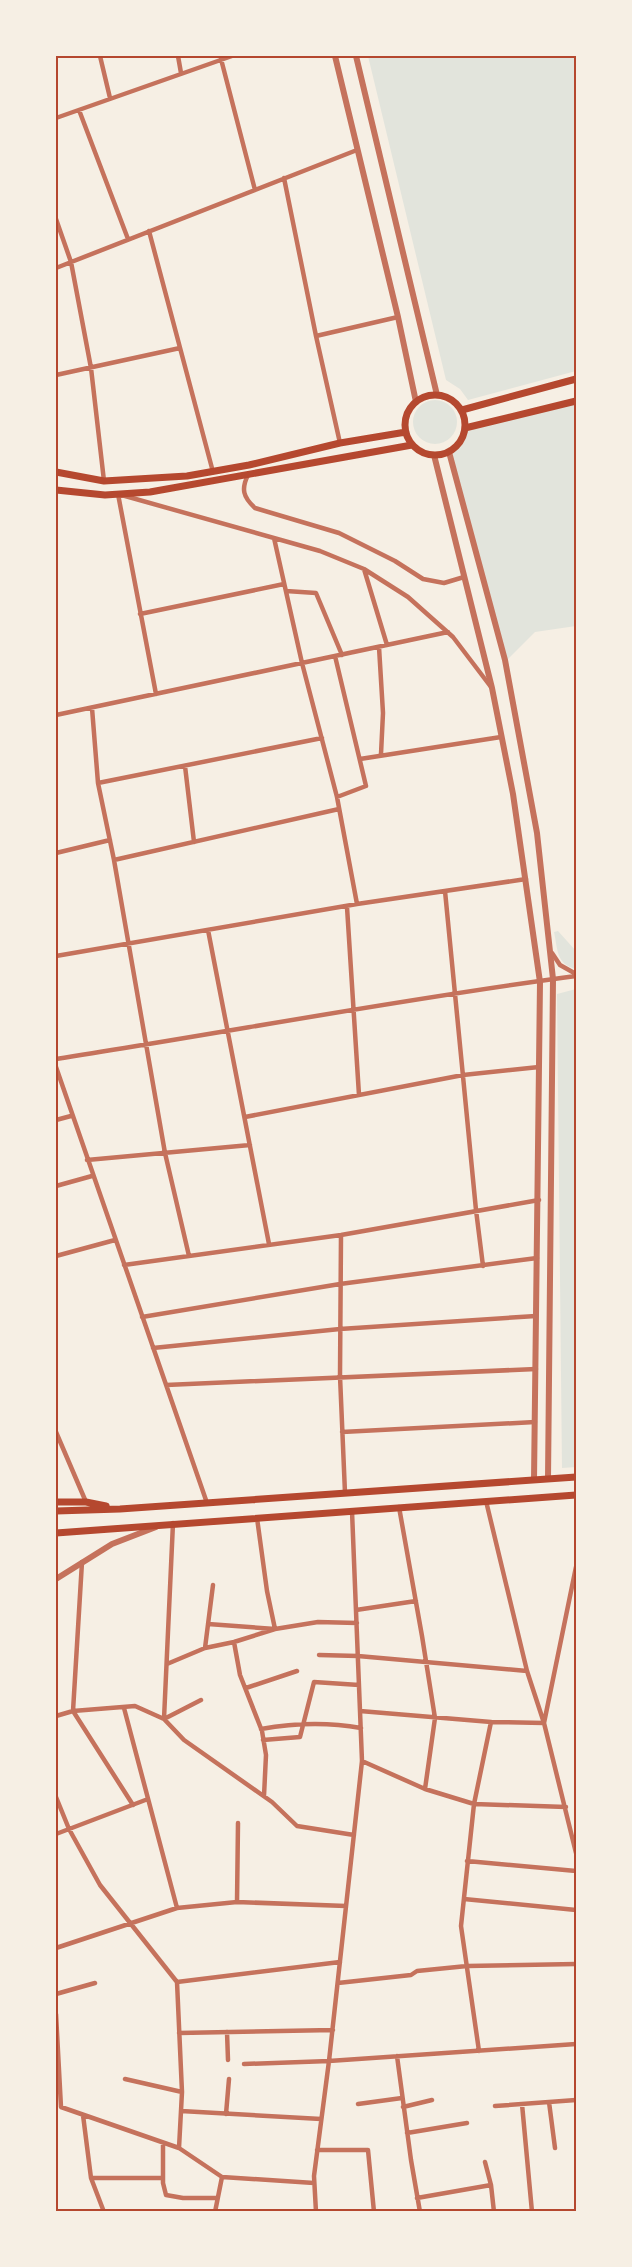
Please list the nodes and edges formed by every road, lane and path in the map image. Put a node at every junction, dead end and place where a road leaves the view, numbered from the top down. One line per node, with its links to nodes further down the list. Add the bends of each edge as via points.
1 (100, 56): 8 (street)
2 (178, 56): 7 (street)
3 (232, 56): 6 (street)
4 (335, 56): 11 (street)
5 (356, 56): 25 (street)
6 (221, 59): 7 (street); 13 (street)
7 (182, 73): 8 (street)
8 (110, 98): 9 (street)
9 (79, 110): 10 (street); 16 (street)
10 (56, 118)
11 (357, 150): 12 (street); 19 (street)
12 (284, 178): 13 (street); 20 (street)
13 (255, 190): 15 (street)
14 (56, 219): 17 (street)
15 (149, 231): 16 (street); 21 (street)
16 (128, 239): 17 (street)
17 (71, 262): 18 (street); 22 (street)
18 (56, 268)
19 (398, 317): 20 (street); 27 (street)
20 (315, 336): 31 (street)
21 (180, 348): 22 (street); 36 (street)
22 (91, 368): 23 (street); 38 (street)
23 (56, 375)
24 (576, 379): 28 (main road)
25 (437, 394): 27 (main road); 28 (main road, via 449,398)
26 (576, 401): 29 (main road)
27 (416, 402): 30 (main road, via 406,416)
28 (462, 410): 29 (main road)
29 (465, 428): 33 (main road, via 458,445)
30 (406, 432): 31 (main road); 32 (main road)
31 (340, 443): 36 (main road)
32 (412, 445): 34 (main road); 37 (main road)
33 (449, 452): 34 (main road); 74 (street, via 506,660 537,833)
34 (434, 455): 43 (street)
35 (56, 472): 38 (main road)
36 (213, 472): 38 (main road)
37 (248, 475): 40 (main road); 43 (street, via 243,492 255,508 339,533 423,579 444,583)
38 (104, 481)
39 (56, 490): 40 (main road)
40 (118, 494): 41 (street); 46 (street)
41 (274, 538): 42 (street); 44 (street)
42 (364, 569): 47 (street, via 408,597); 48 (street)
43 (464, 577): 53 (street)
44 (284, 584): 45 (street); 46 (street)
45 (286, 591): 50 (street, via 315,593); 52 (street)
46 (140, 614): 54 (street)
47 (448, 632): 48 (street); 53 (street)
48 (387, 645): 49 (street)
49 (379, 647): 50 (street); 59 (street)
50 (342, 655): 51 (street)
51 (335, 656): 52 (street); 60 (street)
52 (302, 663): 54 (street); 58 (street)
53 (492, 688): 57 (street)
54 (156, 694): 55 (street)
55 (92, 708): 56 (street); 62 (street)
56 (56, 715)
57 (501, 737): 59 (street); 69 (street)
58 (322, 738): 61 (street); 63 (street)
59 (381, 754): 60 (street)
60 (360, 759): 63 (street, via 366,786)
61 (185, 766): 62 (street); 66 (street)
62 (99, 783): 65 (street)
63 (337, 796): 64 (street)
64 (339, 809): 66 (street); 71 (street)
65 (110, 840): 67 (street); 68 (street)
66 (194, 842): 68 (street)
67 (56, 853)
68 (114, 860): 75 (street)
69 (526, 879): 70 (street); 79 (street)
70 (446, 891): 71 (street); 80 (street)
71 (357, 904): 72 (street)
72 (347, 907): 73 (street); 81 (street)
73 (208, 930): 75 (street); 82 (street)
74 (548, 935): 77 (street, via 555,959); 78 (street)
75 (129, 944): 76 (street); 83 (street)
76 (56, 956)
77 (576, 975): 78 (street)
78 (553, 979): 79 (street); 108 (street)
79 (540, 981): 80 (street); 86 (street)
80 (455, 993): 81 (street); 87 (street)
81 (355, 1010): 82 (street); 88 (street)
82 (228, 1032): 83 (street); 90 (street)
83 (146, 1045): 84 (street); 93 (street)
84 (56, 1059)
85 (56, 1067): 89 (street)
86 (539, 1067): 87 (street); 97 (street)
87 (463, 1075): 88 (street); 98 (street)
88 (359, 1095): 90 (street)
89 (71, 1116): 91 (street); 94 (street)
90 (245, 1117): 92 (street)
91 (56, 1120)
92 (250, 1145): 93 (street); 101 (street)
93 (165, 1153): 94 (street); 103 (street)
94 (87, 1160): 95 (street)
95 (92, 1176): 96 (street); 100 (street)
96 (56, 1186)
97 (538, 1200): 98 (street); 104 (street)
98 (476, 1210): 99 (street); 106 (street)
99 (341, 1235): 101 (street); 109 (street)
100 (115, 1240): 102 (street); 105 (street)
101 (269, 1244): 103 (street)
102 (56, 1256)
103 (189, 1256): 105 (street)
104 (538, 1258): 106 (street); 107 (street)
105 (124, 1265): 113 (street)
106 (483, 1266): 109 (street)
107 (538, 1271): 108 (street, via 543,1280); 110 (street)
108 (550, 1273): 111 (street)
109 (340, 1284): 113 (street); 114 (street)
110 (537, 1295): 111 (street, via 545,1291); 112 (street)
111 (550, 1299): 123 (street)
112 (536, 1316): 114 (street); 116 (street)
113 (142, 1317): 115 (street)
114 (340, 1329): 115 (street); 117 (street)
115 (153, 1348): 118 (street)
116 (536, 1369): 117 (street); 119 (street)
117 (340, 1377): 118 (street); 121 (street)
118 (166, 1385): 130 (street)
119 (535, 1422): 121 (street); 124 (street)
120 (56, 1432): 129 (street)
121 (342, 1432): 125 (street)
122 (576, 1477): 123 (main road)
123 (548, 1479): 124 (main road)
124 (534, 1480): 125 (main road)
125 (345, 1493): 130 (main road)
126 (576, 1495): 127 (main road)
127 (486, 1501): 131 (main road); 154 (street)
128 (56, 1502): 129 (main road)
129 (86, 1502): 132 (main road)
130 (207, 1503): 132 (main road)
131 (399, 1507): 134 (main road); 142 (street)
132 (120, 1509): 133 (main road)
133 (56, 1511)
134 (352, 1511): 135 (main road); 143 (street)
135 (257, 1517): 136 (main road); 146 (street)
136 (170, 1523): 137 (main road); 138 (street, via 112,1544); 152 (street)
137 (56, 1533)
138 (82, 1562): 140 (street); 159 (street)
139 (576, 1567): 165 (street)
140 (56, 1579)
141 (213, 1585): 145 (street)
142 (416, 1601): 143 (street); 151 (street)
143 (356, 1610): 144 (street)
144 (357, 1623): 146 (street, via 318,1622); 150 (street)
145 (208, 1624): 146 (street); 148 (street)
146 (275, 1629): 147 (street)
147 (234, 1642): 148 (street); 156 (street)
148 (205, 1648): 152 (street)
149 (320, 1655): 150 (street)
150 (358, 1656): 151 (street); 155 (street)
151 (425, 1662): 154 (street); 162 (street)
152 (167, 1664): 163 (street)
153 (297, 1671): 156 (street)
154 (527, 1671): 165 (street)
155 (359, 1685): 160 (street); 166 (street, via 314,1682)
156 (246, 1688): 168 (street)
157 (201, 1700): 163 (street)
158 (124, 1707): 159 (street); 163 (street, via 135,1706); 174 (street)
159 (73, 1711): 161 (street); 176 (street)
160 (360, 1711): 162 (street); 167 (street)
161 (56, 1716)
162 (435, 1718): 164 (street); 171 (street)
163 (164, 1719): 172 (street, via 184,1740)
164 (491, 1722): 165 (street); 175 (street)
165 (544, 1723): 177 (street)
166 (304, 1724): 167 (street); 168 (street); 169 (street, via 300,1737)
167 (361, 1728): 170 (street)
168 (261, 1729): 169 (street)
169 (263, 1740): 172 (street)
170 (362, 1761): 171 (street); 183 (street)
171 (425, 1789): 175 (street)
172 (264, 1796): 183 (street, via 297,1826)
173 (56, 1797): 181 (street)
174 (148, 1799): 176 (street); 190 (street)
175 (474, 1804): 177 (street); 185 (street)
176 (133, 1805): 181 (street)
177 (566, 1807): 178 (street)
178 (568, 1815): 179 (street); 184 (street)
179 (576, 1816)
180 (237, 1823): 188 (street)
181 (69, 1829): 182 (street); 192 (street, via 100,1885)
182 (56, 1834)
183 (354, 1835): 189 (street)
184 (576, 1853)
185 (467, 1861): 186 (street); 187 (street)
186 (576, 1871)
187 (464, 1899): 191 (street); 196 (street, via 461,1926)
188 (237, 1902): 189 (street); 190 (street)
189 (346, 1906): 194 (street)
190 (177, 1908): 192 (street)
191 (576, 1910)
192 (130, 1923): 193 (street); 197 (street)
193 (56, 1948)
194 (340, 1962): 197 (street); 199 (street)
195 (576, 1964): 196 (street)
196 (467, 1966): 199 (street); 206 (street)
197 (177, 1982): 204 (street)
198 (95, 1983): 200 (street)
199 (338, 1983): 202 (street)
200 (56, 1994)
201 (56, 2014): 224 (street, via 61,2108)
202 (333, 2030): 203 (street); 209 (street)
203 (227, 2032): 204 (street); 208 (street)
204 (179, 2033): 213 (street)
205 (576, 2044): 206 (street)
206 (480, 2051): 207 (street)
207 (397, 2056): 209 (street); 214 (street)
208 (228, 2060)
209 (329, 2061): 210 (street); 225 (street)
210 (244, 2064)
211 (125, 2079): 213 (street)
212 (229, 2079): 223 (street)
213 (182, 2092): 222 (street)
214 (402, 2098): 218 (street); 221 (street)
215 (432, 2100): 221 (street)
216 (576, 2100): 217 (street)
217 (549, 2102): 219 (street); 230 (street)
218 (357, 2104)
219 (522, 2104): 220 (street); 246 (street)
220 (495, 2106)
221 (403, 2108): 227 (street)
222 (182, 2112): 223 (street); 229 (street)
223 (226, 2114): 225 (street)
224 (83, 2115): 228 (street); 234 (street)
225 (321, 2119): 231 (street)
226 (467, 2123): 227 (street)
227 (407, 2133): 239 (street)
228 (163, 2143): 229 (street); 235 (street)
229 (180, 2148): 233 (street)
230 (555, 2148)
231 (317, 2150): 236 (street); 243 (street, via 368,2150)
232 (485, 2162): 237 (street)
233 (222, 2177): 236 (street); 238 (street)
234 (91, 2178): 235 (street); 240 (street)
235 (163, 2178): 238 (street, via 164,2190 171,2197)
236 (314, 2183): 242 (street)
237 (491, 2185): 239 (street); 245 (street)
238 (217, 2198): 241 (street)
239 (417, 2198): 244 (street)
240 (104, 2211)
241 (214, 2211)
242 (316, 2211)
243 (374, 2211)
244 (420, 2211)
245 (494, 2211)
246 (532, 2211)

